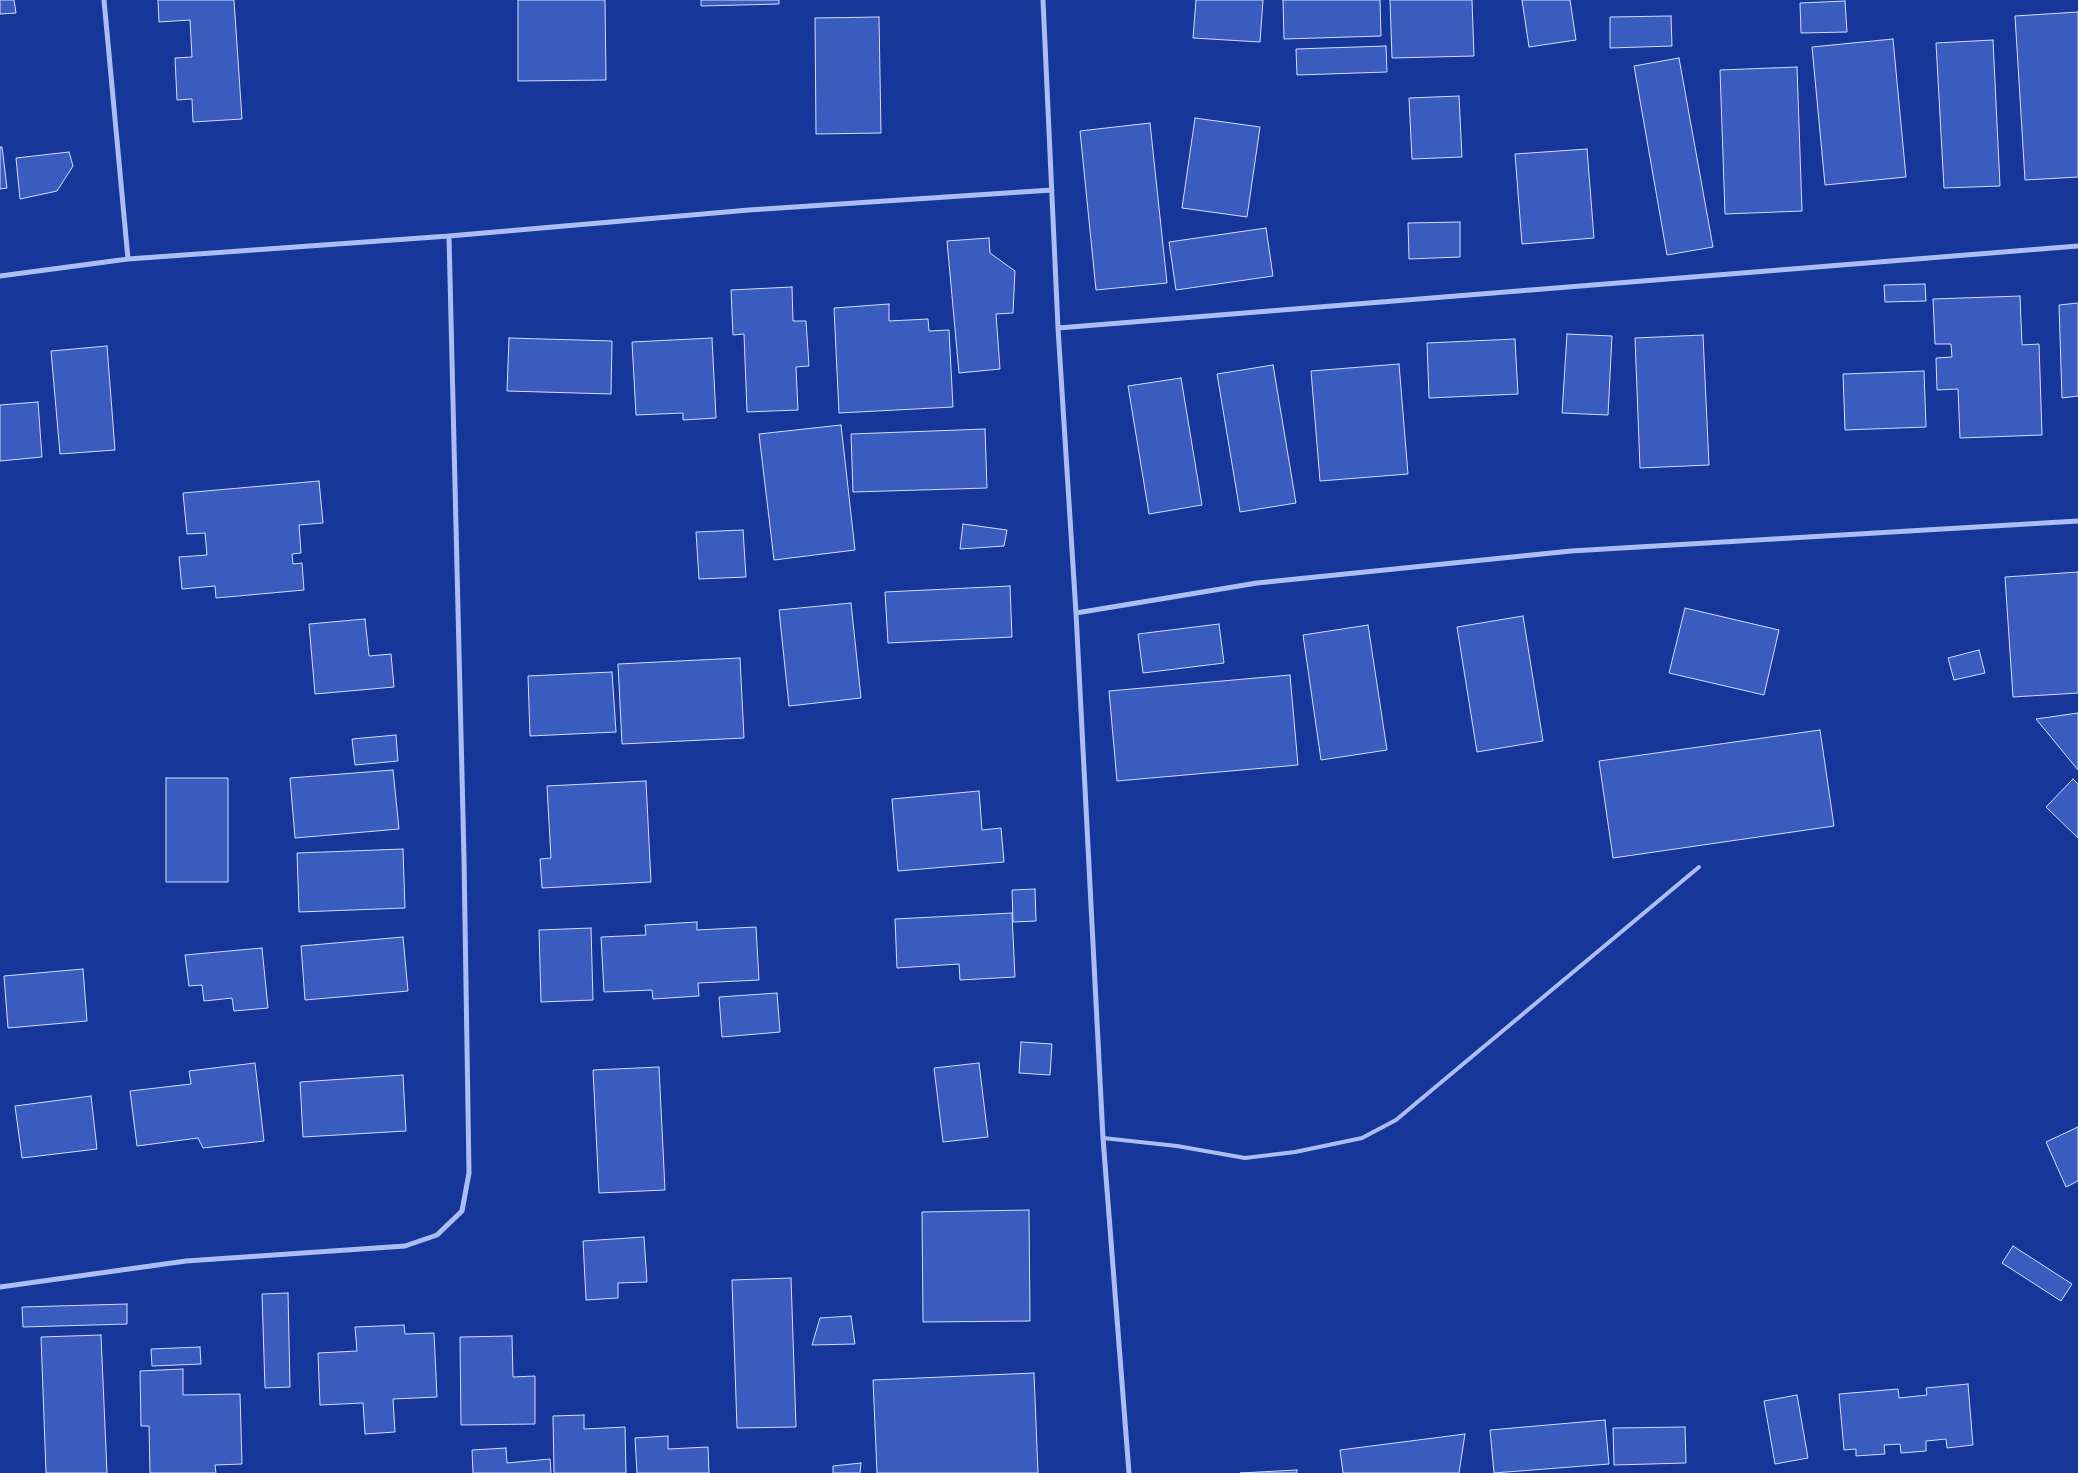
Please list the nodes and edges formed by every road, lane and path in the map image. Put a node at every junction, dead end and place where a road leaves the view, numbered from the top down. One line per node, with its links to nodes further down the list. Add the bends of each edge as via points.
1 (104, 0): 6 (street)
2 (1044, 0): 3 (street)
3 (1052, 190): 4 (street, via 749,210); 8 (street)
4 (449, 236): 6 (street); 13 (street, via 466,937 469,1173 462,1211 437,1235 405,1246 186,1261)
5 (2078, 246): 8 (street)
6 (128, 259): 7 (street)
7 (0, 276)
8 (1058, 328): 10 (street)
9 (2078, 521): 10 (street, via 1562,552 1257,583)
10 (1076, 613): 12 (street)
11 (1699, 867): 12 (lane, via 1396,1120 1362,1138 1295,1152 1244,1158)
12 (1103, 1138): 14 (street)
13 (0, 1287)
14 (1129, 1473)

